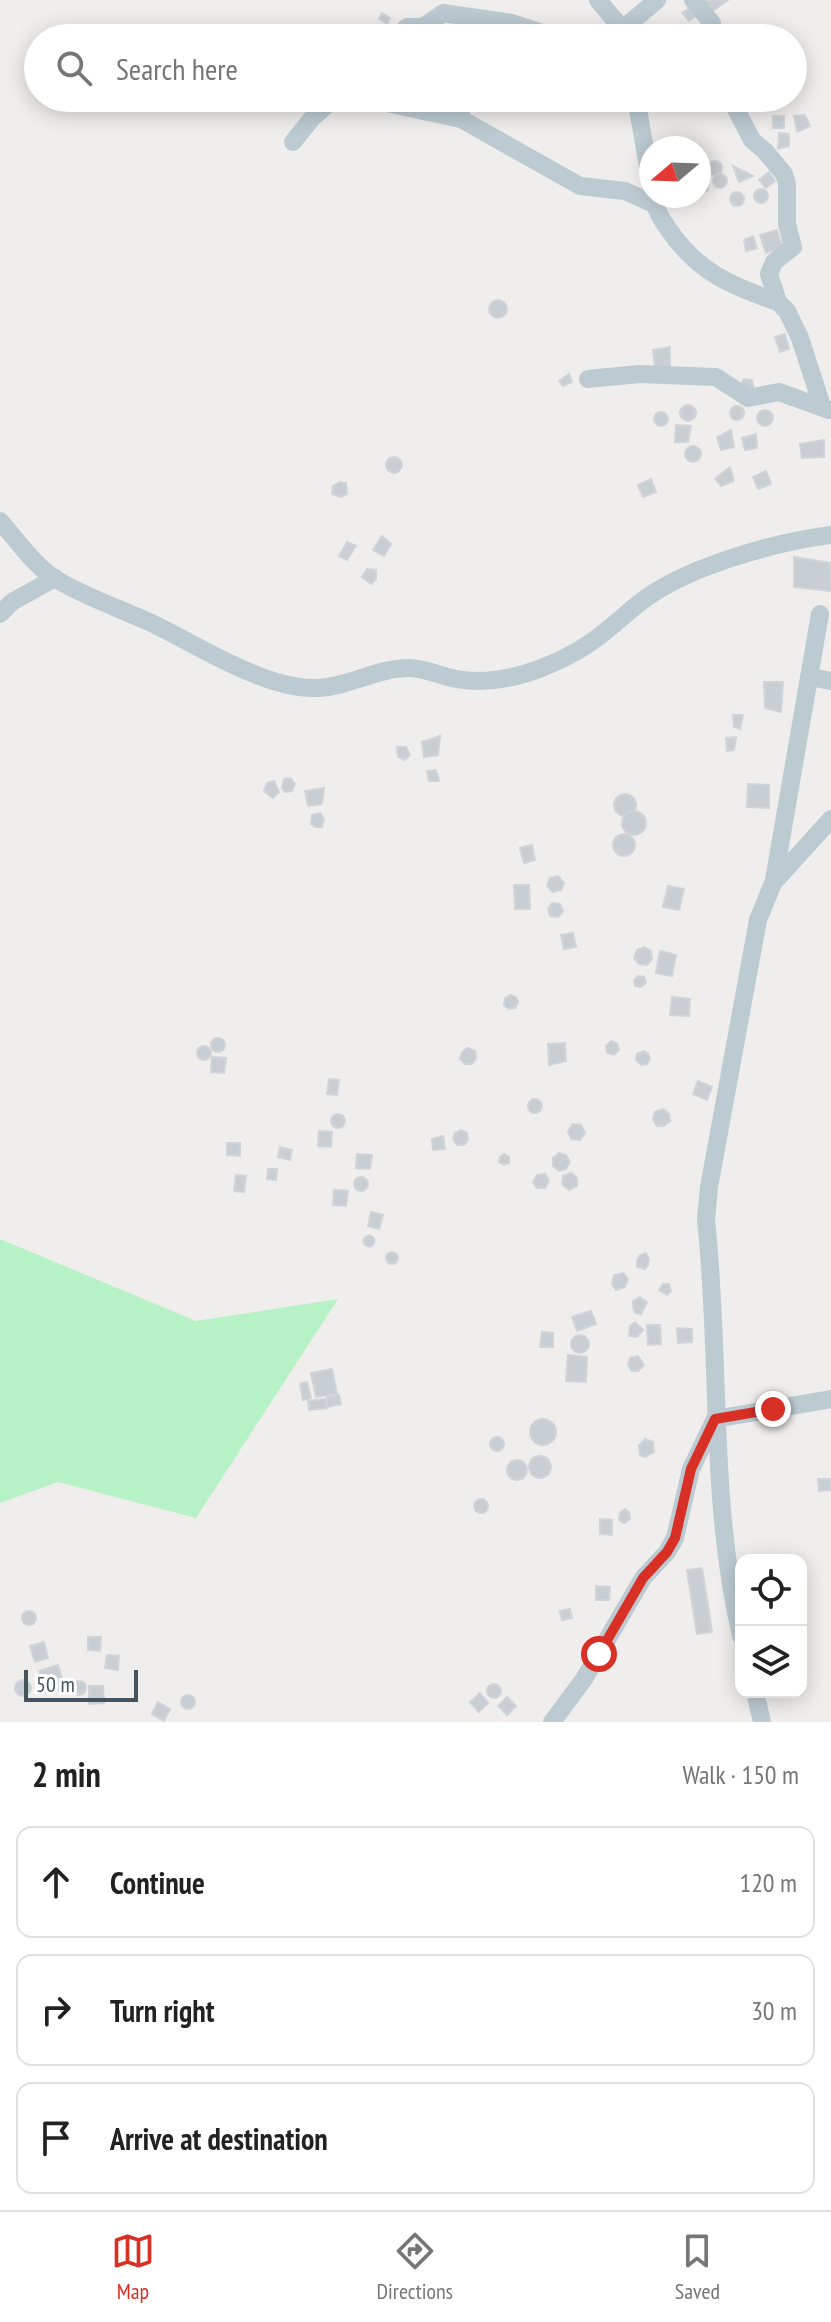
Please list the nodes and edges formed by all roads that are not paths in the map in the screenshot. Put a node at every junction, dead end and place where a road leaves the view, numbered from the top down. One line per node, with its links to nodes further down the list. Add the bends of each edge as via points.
1 (598, 0): 6 (street)
2 (657, 0): 7 (street)
3 (693, 0): 8 (street)
4 (427, 24): 5 (street, via 443,13)
5 (515, 24)
6 (613, 24)
7 (632, 24)
8 (712, 24)
9 (319, 112): 16 (street)
10 (428, 112): 14 (street)
11 (461, 112): 14 (street)
12 (638, 112): 15 (street)
13 (737, 112): 19 (street, via 787,184 793,247 774,262 769,274)
14 (461, 119): 17 (street, via 580,186)
15 (643, 136)
16 (293, 142)
17 (639, 196)
18 (658, 208): 19 (street, via 683,250 709,272 735,288)
19 (778, 302): 21 (street, via 800,338)
20 (588, 379): 21 (street, via 639,374 716,377 748,398 779,392)
21 (827, 409)
22 (0, 521): 24 (street)
23 (831, 535): 24 (street, via 706,567 646,597 573,653 508,679 483,682 411,668 331,686 297,686 237,667)
24 (55, 578): 25 (street)
25 (0, 614)
26 (820, 614): 27 (street)
27 (809, 677): 28 (street); 30 (street)
28 (831, 681)
29 (831, 819): 30 (street)
30 (773, 883): 32 (street, via 758,920 709,1187)
31 (831, 1399): 32 (street)
32 (715, 1419): 33 (street, via 729,1585); 35 (street, via 691,1469 675,1538 643,1578 584,1679)
33 (739, 1626)
34 (756, 1698): 36 (street)
35 (552, 1722)
36 (762, 1722)

